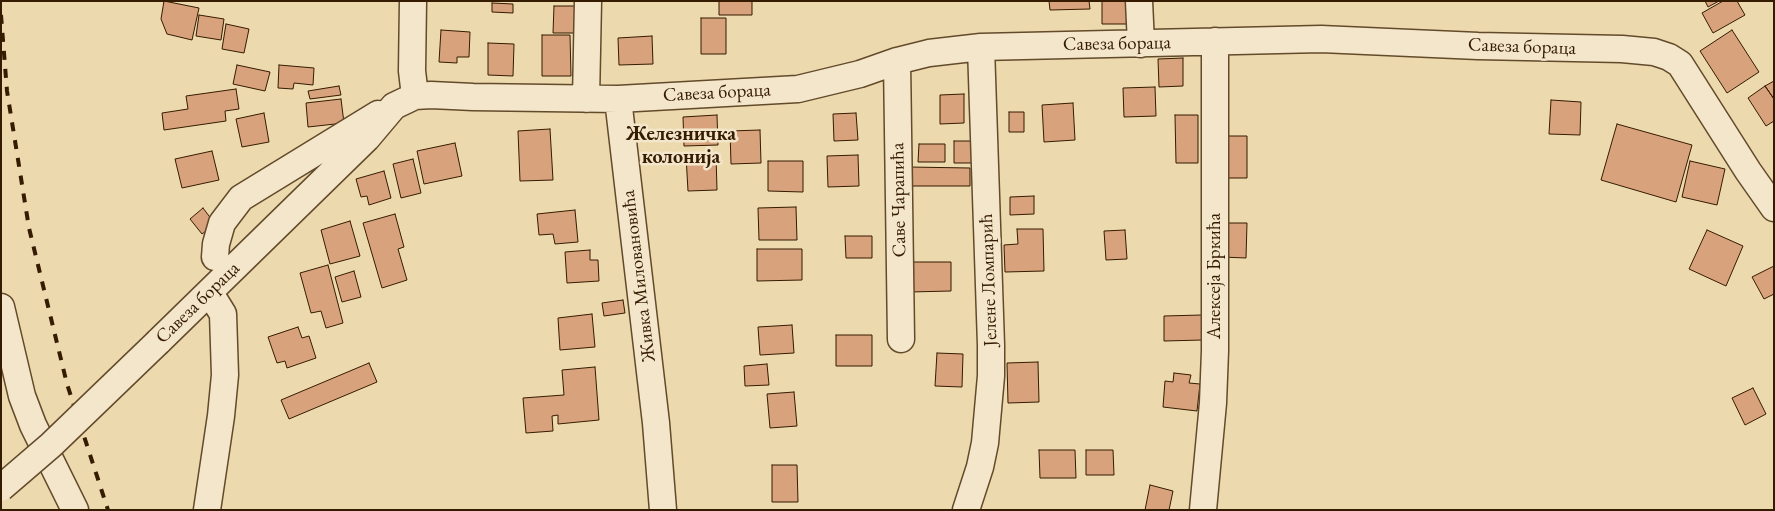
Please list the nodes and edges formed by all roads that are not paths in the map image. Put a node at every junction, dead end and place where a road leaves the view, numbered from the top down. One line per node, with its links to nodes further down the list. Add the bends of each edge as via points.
1 (412, 1): 8 (street)
2 (588, 1): 9 (street)
3 (1140, 1): 5 (street)
4 (1215, 41): 5 (street, Савеза бораца); 12 (street, Савеза бораца, via 1321,39 1654,52 1680,64); 22 (street, Алексеја Бркића, via 1215,351)
5 (1141, 44): 6 (street, Савеза бораца)
6 (981, 47): 7 (street, Савеза бораца, via 929,53); 21 (street, Јелене Ломпарић, via 991,376 985,443)
7 (897, 61): 10 (street, Савеза бораца, via 860,74 798,88); 16 (street, Саве Чарапића)
8 (415, 96): 9 (street, Савеза бораца); 11 (street, Савеза бораца)
9 (586, 99): 10 (street, Савеза бораца)
10 (618, 99): 20 (street, Живка Миловановића, via 656,423)
11 (389, 111): 13 (street, Савеза бораца, via 370,118 241,198 222,223); 14 (street, Савеза бораца, via 367,138)
12 (1774, 208)
13 (215, 257)
14 (210, 293): 17 (street, Савеза бораца, bridge, via 51,445); 19 (street, via 223,314 225,375)
15 (1, 307): 18 (street, via 22,396)
16 (901, 339)
17 (1, 488)
18 (75, 510)
19 (208, 510)
20 (663, 510)
21 (966, 510)
22 (1203, 510)

